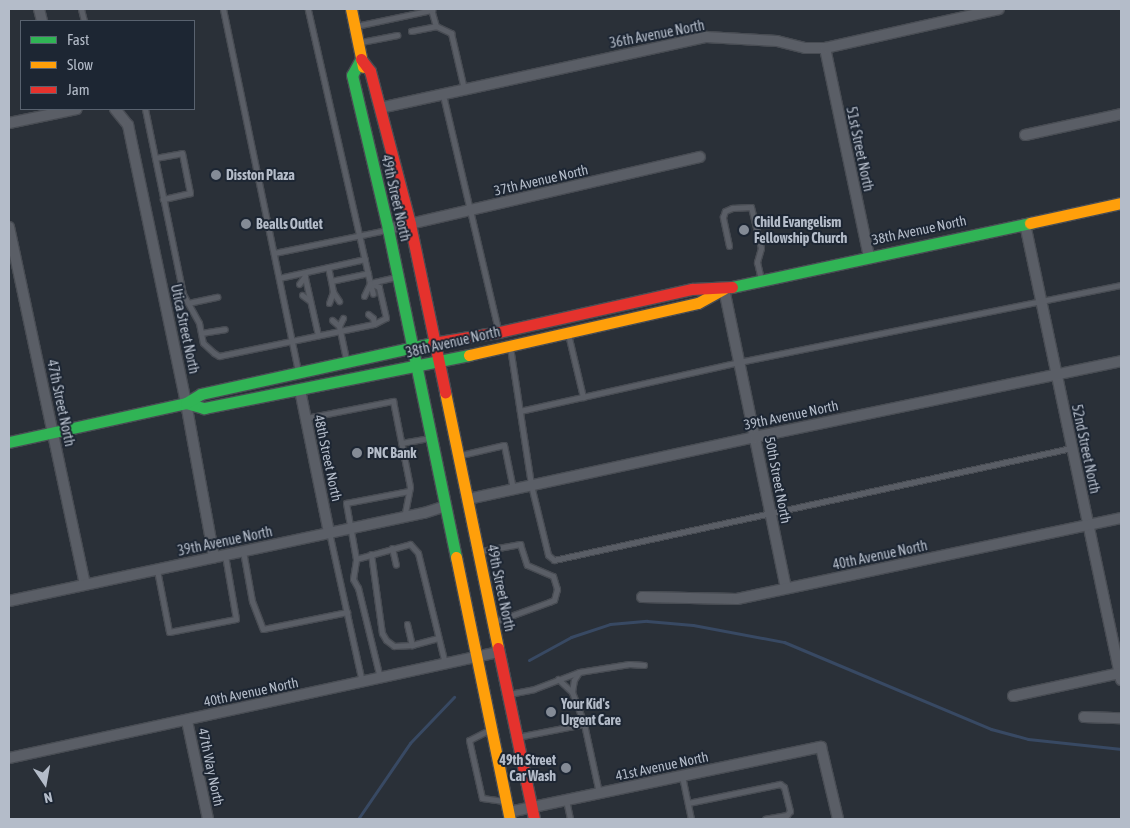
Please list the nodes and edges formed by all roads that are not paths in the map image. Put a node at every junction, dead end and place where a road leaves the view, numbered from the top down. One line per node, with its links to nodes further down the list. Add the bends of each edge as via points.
1 (223, 9): 35 (lane)
2 (308, 9): 33 (lane)
3 (351, 9): 7 (main road, 49th Street North)
4 (432, 9): 7 (lane); 8 (lane)
5 (999, 9): 6 (street, 36th Avenue North)
6 (981, 11): 12 (street, 36th Avenue North)
7 (354, 26): 11 (main road, 49th Street North)
8 (436, 26): 9 (lane); 14 (lane, via 451,33)
9 (411, 31)
10 (397, 35): 11 (lane)
11 (358, 43): 13 (main road, 49th Street North)
12 (825, 48): 14 (street, 36th Avenue North, via 805,48 777,41 706,37); 36 (street, 51st Street North)
13 (361, 58): 16 (main road, 49th Street North, via 370,71); 22 (main road, 49th Street North, via 352,74)
14 (464, 89): 15 (street, 36th Avenue North)
15 (443, 94): 16 (street, 36th Avenue North); 28 (lane)
16 (380, 108): 22 (main road, via 372,115); 29 (main road, 49th Street North)
17 (117, 110): 83 (street, Utica Street North, via 128,125)
18 (145, 110): 25 (lane)
19 (61, 111): 21 (street)
20 (1121, 114): 23 (street)
21 (9, 123)
22 (366, 134): 32 (main road, 49th Street North)
23 (1025, 134)
24 (700, 157): 28 (street, 37th Avenue North)
25 (155, 158): 26 (lane); 26 (lane, via 182,153 190,193)
26 (163, 199): 57 (lane, via 183,294)
27 (1121, 203): 30 (main road, 38th Avenue North)
28 (470, 210): 29 (street, 37th Avenue North); 66 (lane)
29 (410, 224): 32 (street, 37th Avenue North); 71 (main road, 49th Street North)
30 (1025, 224): 36 (main road, 38th Avenue North); 56 (street, 52nd Street North)
31 (9, 227): 86 (street, 47th Street North)
32 (388, 229): 33 (lane); 41 (main road, 49th Street North)
33 (360, 235): 35 (lane); 37 (lane)
34 (729, 246): 43 (lane, via 723,217 725,211 751,207 761,248 757,262)
35 (274, 253): 42 (lane)
36 (869, 256): 43 (main road, 38th Avenue North)
37 (365, 259): 38 (lane); 39 (lane)
38 (328, 267): 40 (lane); 44 (lane)
39 (368, 273): 44 (lane); 45 (lane)
40 (305, 274): 42 (lane); 46 (lane); 54 (lane)
41 (398, 276): 45 (lane); 73 (main road, 49th Street North)
42 (279, 278): 70 (lane)
43 (761, 279): 48 (main road, 38th Avenue North)
44 (331, 280): 49 (lane)
45 (370, 283): 50 (lane); 52 (lane); 63 (lane, via 379,288 386,318)
46 (299, 284)
47 (1121, 285): 56 (lane)
48 (724, 289): 66 (main road, 38th Avenue North, via 692,289); 67 (main road, 38th Avenue North, via 698,303); 76 (street, 50th Street North)
49 (333, 292): 55 (lane); 58 (lane)
50 (373, 294)
51 (302, 295): 54 (lane)
52 (364, 296)
53 (217, 297): 57 (lane)
54 (310, 301): 69 (lane)
55 (339, 301)
56 (1041, 302): 76 (lane); 80 (street, 52nd Street North)
57 (188, 303): 68 (lane)
58 (328, 303)
59 (376, 312): 63 (lane)
60 (368, 314): 63 (lane)
61 (343, 318): 64 (lane)
62 (332, 320): 64 (lane)
63 (374, 321): 64 (lane)
64 (339, 328): 69 (lane); 74 (lane)
65 (225, 329): 68 (lane)
66 (499, 332): 71 (main road, 38th Avenue North)
67 (568, 332): 72 (main road, 38th Avenue North); 82 (lane)
68 (201, 333): 70 (lane, via 203,343 219,356)
69 (318, 335): 70 (lane)
70 (292, 341): 79 (lane)
71 (436, 343): 73 (main road, 38th Avenue North); 75 (main road, 49th Street North)
72 (509, 344): 75 (main road, 38th Avenue North); 84 (lane)
73 (413, 347): 74 (main road, 38th Avenue North); 78 (main road, 49th Street North)
74 (346, 362): 79 (main road, 38th Avenue North)
75 (440, 362): 78 (main road, 38th Avenue North); 92 (main road, 49th Street North)
76 (739, 362): 82 (lane); 88 (street, 50th Street North)
77 (1121, 362): 80 (street, 39th Avenue North)
78 (417, 366): 81 (main road, 38th Avenue North); 87 (main road)
79 (298, 372): 83 (main road, 38th Avenue North, via 201,394)
80 (1056, 374): 88 (street, 39th Avenue North); 91 (street, 52nd Street North)
81 (300, 390): 83 (main road, 38th Avenue North, via 204,408); 85 (street, 48th Street North)
82 (583, 397): 84 (lane)
83 (186, 403): 86 (main road, 38th Avenue North); 109 (street, Utica Street North)
84 (520, 411): 93 (lane)
85 (305, 418): 90 (lane, via 393,401); 103 (street, 48th Street North)
86 (53, 432): 89 (main road, 38th Avenue North); 113 (street, 47th Street North)
87 (432, 437): 90 (lane); 97 (main road)
88 (755, 437): 93 (street, 39th Avenue North); 98 (street, 50th Street North)
89 (9, 442)
90 (401, 444): 95 (lane)
91 (1071, 448): 98 (lane); 101 (street, 52nd Street North)
92 (458, 455): 94 (lane, via 504,445); 96 (main road, 49th Street North)
93 (531, 485): 94 (street, 39th Avenue North); 98 (lane, via 548,555 554,560)
94 (513, 490): 96 (street, 39th Avenue North)
95 (409, 491): 99 (lane); 102 (lane, via 346,504)
96 (468, 499): 106 (main road, 49th Street North)
97 (446, 506): 99 (street, 39th Avenue North); 123 (main road)
98 (770, 514): 114 (street, 50th Street North)
99 (404, 517): 102 (street, 39th Avenue North)
100 (1121, 518): 101 (street, 40th Avenue North)
101 (1087, 525): 114 (street, 40th Avenue North); 127 (street, 52nd Street North)
102 (351, 528): 103 (street, 39th Avenue North); 110 (lane)
103 (329, 532): 105 (street, 39th Avenue North); 117 (lane)
104 (392, 548): 107 (lane); 111 (lane); 120 (lane, via 410,544 418,553)
105 (243, 551): 108 (street, 39th Avenue North); 117 (lane, via 252,601 263,629)
106 (478, 551): 118 (main road, 49th Street North); 118 (lane, via 520,544 527,565 548,573 555,582 556,595 550,602)
107 (371, 554): 110 (lane); 121 (lane, via 382,633 394,646)
108 (225, 555): 109 (street, 39th Avenue North); 112 (lane, via 236,619 169,632)
109 (214, 557): 112 (street, 39th Avenue North)
110 (356, 559): 128 (lane, via 353,579)
111 (396, 565)
112 (157, 569): 113 (street, 39th Avenue North)
113 (85, 584): 116 (street, 39th Avenue North)
114 (786, 588): 115 (street, 40th Avenue North, via 736,598)
115 (642, 597)
116 (9, 601)
117 (346, 612): 130 (lane)
118 (493, 622): 122 (main road, 49th Street North)
119 (407, 624): 121 (lane)
120 (438, 638): 121 (lane); 124 (lane)
121 (412, 645)
122 (499, 652): 123 (street, 40th Avenue North); 132 (main road, 49th Street North)
123 (477, 656): 124 (street, 40th Avenue North); 138 (main road)
124 (444, 664): 128 (street, 40th Avenue North)
125 (644, 665): 126 (lane, via 629,664)
126 (579, 672): 129 (lane); 131 (lane)
127 (1120, 676): 133 (street)
128 (380, 678): 130 (street, 40th Avenue North)
129 (558, 679): 131 (lane); 132 (lane, via 534,690)
130 (362, 682): 136 (street, 40th Avenue North)
131 (572, 692): 137 (lane)
132 (508, 694): 139 (main road, 49th Street North)
133 (1013, 696)
134 (1084, 717): 135 (street)
135 (1121, 718)
136 (187, 721): 140 (street, 40th Avenue North); 147 (street, 47th Way North)
137 (584, 724): 139 (lane); 142 (lane)
138 (492, 729): 146 (main road); 146 (lane, via 469,740 482,798)
139 (517, 737): 145 (main road, 49th Street North)
140 (9, 758)
141 (682, 776): 142 (street, 41st Avenue North); 144 (lane); 152 (street, 41st Avenue North, via 821,747)
142 (599, 793): 143 (street, 41st Avenue North)
143 (566, 800): 145 (street, 41st Avenue North); 149 (lane)
144 (688, 803): 150 (lane); 151 (lane, via 780,784 784,786 790,811 787,815)
145 (532, 807): 146 (street, 41st Avenue North); 148 (main road, 49th Street North)
146 (509, 811)
147 (208, 819)
148 (534, 819)
149 (570, 819)
150 (691, 819)
151 (765, 819)
152 (838, 819)

